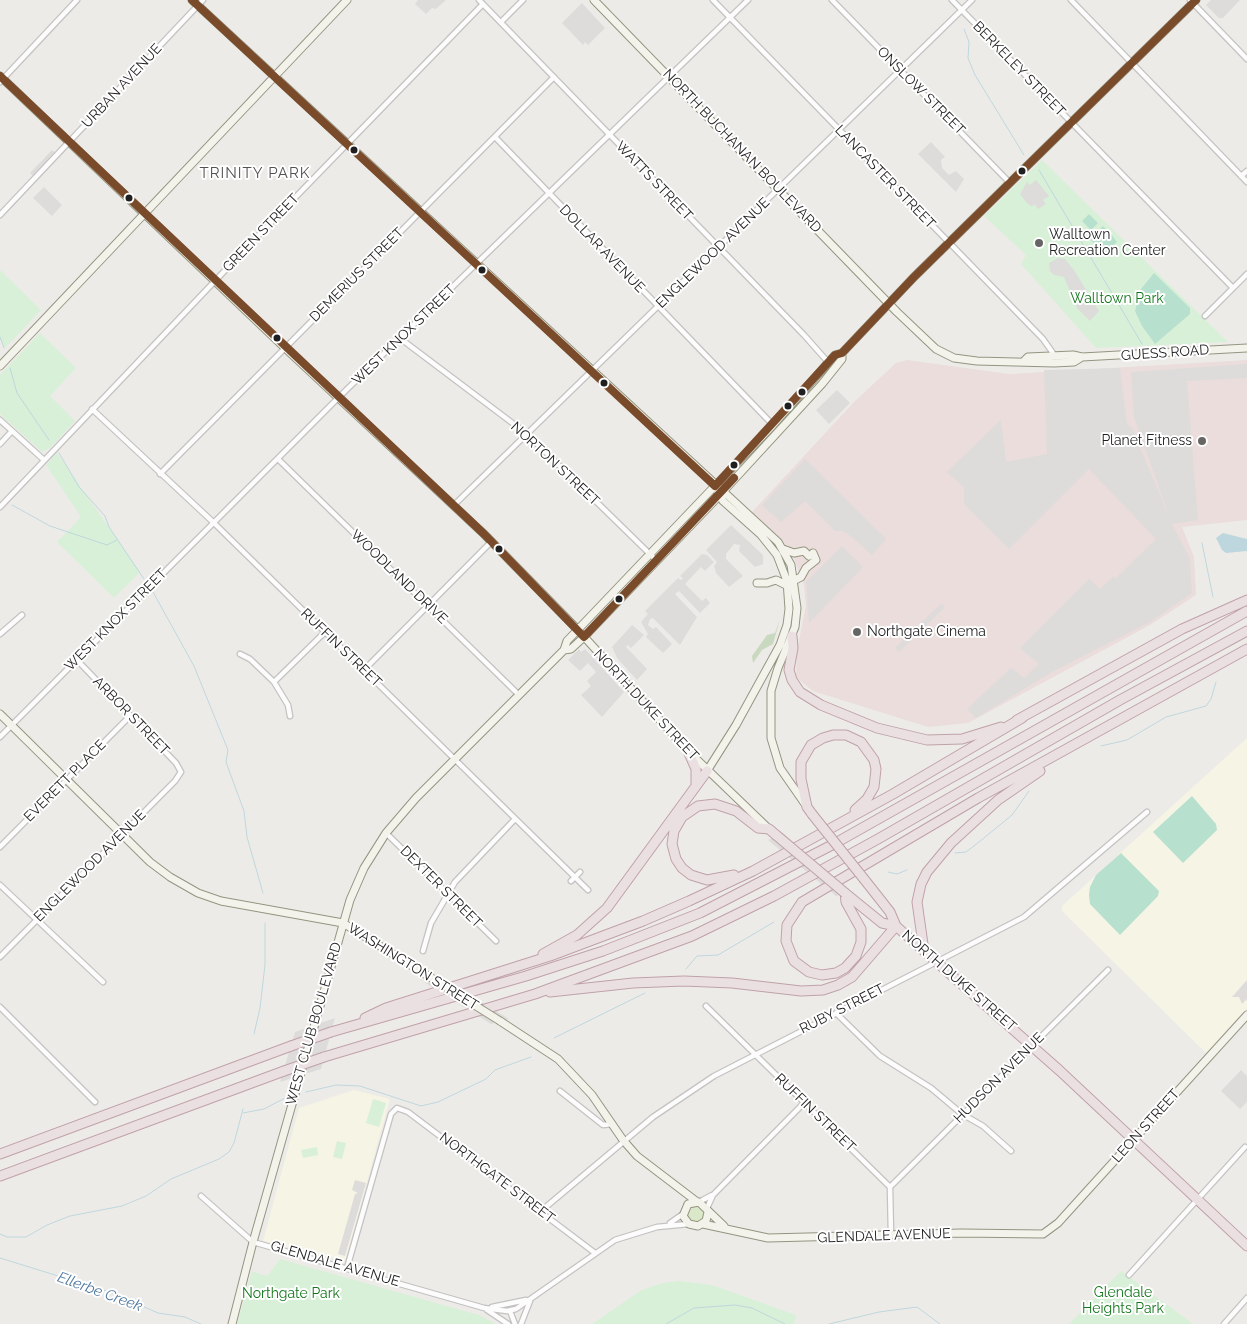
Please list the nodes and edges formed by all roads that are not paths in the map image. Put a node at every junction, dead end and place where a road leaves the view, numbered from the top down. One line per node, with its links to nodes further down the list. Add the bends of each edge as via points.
1 (77, 0): 25 (street)
2 (192, 0): 14 (main road)
3 (346, 0): 22 (main road)
4 (479, 0): 15 (street, WATTS STREET)
5 (523, 0): 18 (street)
6 (594, 0): 23 (main road, NORTH BUCHANAN BOULEVARD)
7 (713, 0): 17 (street, LANCASTER STREET)
8 (748, 0): 17 (street, WEST KNOX STREET)
9 (832, 0): 21 (street, ONSLOW STREET)
10 (952, 0): 16 (street, BERKELEY STREET)
11 (972, 0): 16 (street, ENGLEWOOD AVENUE)
12 (1070, 0): 20 (street)
13 (1193, 1): 19 (street); 20 (main road, WEST CLUB BOULEVARD)
14 (201, 3): 22 (main road); 30 (street, URBAN AVENUE)
15 (483, 4): 18 (street, WATTS STREET); 31 (street, GREEN STREET)
16 (962, 10): 21 (street, ENGLEWOOD AVENUE); 26 (street, BERKELEY STREET)
17 (730, 18): 23 (street, WEST KNOX STREET); 27 (street, LANCASTER STREET)
18 (501, 22): 24 (street, WATTS STREET)
19 (1247, 59)
20 (1132, 64): 26 (main road, WEST CLUB BOULEVARD); 33 (street)
21 (900, 70): 27 (street, ENGLEWOOD AVENUE); 35 (street, ONSLOW STREET)
22 (273, 76): 31 (main road); 39 (main road)
23 (669, 76): 28 (street, WEST KNOX STREET); 36 (main road, NORTH BUCHANAN BOULEVARD)
24 (554, 77): 28 (street, WATTS STREET); 29 (street, DEMERIUS STREET)
25 (1, 79): 30 (main road, NORTH DUKE STREET)
26 (1070, 123): 35 (main road, WEST CLUB BOULEVARD); 46 (street, BERKELEY STREET)
27 (839, 130): 36 (street, ENGLEWOOD AVENUE); 41 (street, LANCASTER STREET)
28 (610, 134): 37 (street, WEST KNOX STREET); 42 (street, WATTS STREET)
29 (495, 137): 37 (street, DOLLAR AVENUE); 38 (street, DEMERIUS STREET)
30 (69, 142): 39 (main road, NORTH DUKE STREET); 40 (street, URBAN AVENUE)
31 (346, 144): 38 (main road); 45 (street, GREEN STREET)
32 (1247, 171): 33 (street)
33 (1241, 176): 34 (street)
34 (1247, 182)
35 (1010, 183): 41 (main road, WEST CLUB BOULEVARD)
36 (779, 189): 42 (street, ENGLEWOOD AVENUE); 47 (main road, NORTH BUCHANAN BOULEVARD)
37 (548, 193): 43 (street, WEST KNOX STREET); 48 (street, DOLLAR AVENUE)
38 (420, 212): 43 (main road); 51 (street, DEMERIUS STREET)
39 (145, 213): 45 (main road, NORTH DUKE STREET); 58 (main road)
40 (0, 215)
41 (949, 242): 47 (main road, WEST CLUB BOULEVARD); 54 (street, LANCASTER STREET, via 1043,339)
42 (719, 247): 48 (street, ENGLEWOOD AVENUE); 57 (street, WATTS STREET)
43 (476, 264): 50 (street, WEST KNOX STREET); 59 (main road)
44 (1247, 274): 46 (street)
45 (215, 280): 51 (main road, NORTH DUKE STREET); 62 (street, GREEN STREET)
46 (1233, 288): 49 (street)
47 (888, 302): 53 (main road, WEST CLUB BOULEVARD); 56 (main road, GUESS ROAD, via 924,339 950,356 976,361)
48 (658, 306): 59 (street, ENGLEWOOD AVENUE); 64 (street, DOLLAR AVENUE)
49 (1205, 316)
50 (401, 339): 61 (street, WEST KNOX STREET); 66 (street, NORTON STREET)
51 (285, 348): 61 (main road, NORTH DUKE STREET); 70 (street, DEMERIUS STREET)
52 (1247, 348): 55 (main road, GUESS ROAD)
53 (842, 353): 57 (main road, WEST CLUB BOULEVARD); 60 (main road, WEST CLUB BOULEVARD, via 842,359)
54 (1055, 356): 55 (main road, GUESS ROAD, via 1073,354); 56 (main road, GUESS ROAD, via 1028,357)
55 (1082, 358): 56 (main road, GUESS ROAD, via 1074,362 1037,364)
56 (1024, 361)
57 (828, 362): 60 (main road); 64 (main road, WEST CLUB BOULEVARD)
58 (0, 366)
59 (592, 370): 66 (street, ENGLEWOOD AVENUE); 71 (main road)
60 (822, 384): 72 (main road, WEST CLUB BOULEVARD)
61 (338, 398): 68 (street, WEST KNOX STREET); 73 (main road, NORTH DUKE STREET)
62 (92, 409): 69 (street, GREEN STREET); 70 (street, RUFFIN STREET)
63 (0, 420): 65 (street)
64 (773, 425): 71 (main road, WEST CLUB BOULEVARD)
65 (12, 431): 67 (street); 69 (street)
66 (527, 434): 73 (street, ENGLEWOOD AVENUE); 78 (street, NORTON STREET)
67 (0, 444)
68 (278, 459): 75 (street, WEST KNOX STREET); 83 (street, WOODLAND DRIVE)
69 (44, 460): 74 (street, GREEN STREET)
70 (160, 474): 75 (street, RUFFIN STREET)
71 (716, 486): 72 (main road); 78 (main road, WEST CLUB BOULEVARD)
72 (721, 493): 77 (main road, via 767,530); 78 (main road, WEST CLUB BOULEVARD); 81 (main road, via 772,547)
73 (454, 506): 76 (main road, NORTH DUKE STREET)
74 (0, 507)
75 (213, 522): 88 (street, RUFFIN STREET); 95 (street, WEST KNOX STREET)
76 (492, 542): 83 (street); 86 (main road, NORTH DUKE STREET)
77 (783, 549): 79 (main road); 79 (main road, via 794,553 804,551 816,560)
78 (653, 557): 86 (main road, WEST CLUB BOULEVARD); 91 (main road, WEST CLUB BOULEVARD)
79 (794, 580): 90 (main road, via 797,613)
80 (757, 583): 81 (main road, via 776,580)
81 (788, 586): 108 (main road, via 788,617 780,646)
82 (1247, 600): 102 (highway, via 1159,641)
83 (428, 606): 96 (street); 98 (street, WOODLAND DRIVE)
84 (1247, 611): 144 (highway, via 832,845 700,913 526,976)
85 (22, 616): 89 (street)
86 (578, 630): 91 (main road, NORTH DUKE STREET); 93 (main road, WEST CLUB BOULEVARD, via 567,641)
87 (1247, 631): 139 (highway, via 774,896 692,936)
88 (325, 632): 96 (street, RUFFIN STREET); 97 (street)
89 (0, 634)
90 (792, 636): 102 (highway, via 789,670 795,686 821,706 876,728 912,738 947,741 973,737); 112 (main road, via 771,691 770,729 776,758)
91 (584, 637): 93 (main road, WEST CLUB BOULEVARD, via 571,649); 106 (main road, NORTH DUKE STREET)
92 (1247, 649): 105 (highway)
93 (564, 650): 98 (main road, WEST CLUB BOULEVARD)
94 (240, 654): 97 (street)
95 (76, 660): 100 (street, ARBOR STREET); 103 (street, WEST KNOX STREET)
96 (364, 670): 107 (street, RUFFIN STREET)
97 (274, 682): 101 (street, via 288,705)
98 (519, 695): 107 (main road, WEST CLUB BOULEVARD)
99 (0, 714): 103 (main road, WASHINGTON STREET)
100 (130, 716): 109 (street, ARBOR STREET, via 179,766); 110 (street, EVERETT PLACE)
101 (290, 716)
102 (1022, 718): 115 (highway)
103 (11, 725): 104 (street, WEST KNOX STREET); 110 (main road, WASHINGTON STREET)
104 (0, 737)
105 (1077, 745): 127 (highway, via 978,798 802,902 787,925 786,941 794,961 809,972 822,975 836,973 856,956 861,929 846,902); 133 (highway, via 998,800 951,844 927,872 917,902)
106 (688, 751): 108 (main road, NORTH DUKE STREET); 111 (highway, via 696,769)
107 (455, 760): 114 (street, RUFFIN STREET); 117 (main road, WEST CLUB BOULEVARD)
108 (707, 770): 111 (highway); 116 (main road, NORTH DUKE STREET)
109 (180, 774): 118 (street, ENGLEWOOD AVENUE)
110 (66, 780): 118 (main road, WASHINGTON STREET); 119 (street, EVERETT PLACE)
111 (696, 783): 136 (highway, via 617,896 600,915 577,934)
112 (810, 810): 115 (highway, via 800,770 804,756 811,745 822,738 846,735 866,747 876,769 876,783 871,792); 130 (highway, bridge, via 890,912)
113 (1146, 812): 135 (street, RUBY STREET, via 1024,917)
114 (515, 819): 122 (street, RUFFIN STREET); 126 (street)
115 (846, 819): 120 (highway)
116 (772, 832): 120 (highway, via 758,828 724,806 702,804 682,817 674,831 672,844 679,864 691,875 702,879 724,878); 127 (highway, NORTH DUKE STREET, bridge)
117 (386, 833): 126 (street, DEXTER STREET); 129 (main road, WEST CLUB BOULEVARD, via 358,880)
118 (122, 834): 128 (street, ENGLEWOOD AVENUE); 129 (main road, WASHINGTON STREET, via 158,869 198,893 246,906)
119 (0, 847)
120 (771, 860): 136 (highway, via 740,878 643,921 525,966)
121 (580, 872): 122 (street)
122 (575, 877): 123 (street); 125 (street, RUFFIN STREET)
123 (571, 881)
124 (0, 886): 128 (street)
125 (588, 890)
126 (448, 893): 131 (street, DEXTER STREET); 132 (street, via 431,923)
127 (845, 893): 130 (highway, NORTH DUKE STREET, via 882,923)
128 (37, 920): 134 (street, ENGLEWOOD AVENUE); 138 (street)
129 (343, 923): 151 (main road, WASHINGTON STREET, bridge, via 558,1060 580,1081); 173 (main road, WEST CLUB BOULEVARD)
130 (896, 926): 133 (highway, NORTH DUKE STREET); 139 (highway, via 852,977 823,990 657,981)
131 (496, 941)
132 (423, 951)
133 (924, 951): 135 (highway, NORTH DUKE STREET)
134 (0, 957)
135 (936, 962): 142 (street, RUBY STREET); 145 (highway, NORTH DUKE STREET)
136 (517, 966): 144 (highway, via 386,1008)
137 (1108, 970): 145 (street, HUDSON AVENUE)
138 (103, 982)
139 (535, 994): 157 (highway, bridge, via 324,1057)
140 (706, 1006): 146 (street, RUFFIN STREET)
141 (0, 1007): 148 (street)
142 (836, 1013): 146 (street, RUBY STREET); 150 (street, via 880,1056 931,1088)
143 (1246, 1019): 153 (main road, LEON STREET)
144 (347, 1027): 156 (highway, bridge)
145 (1032, 1045): 150 (street, HUDSON AVENUE); 153 (highway, NORTH DUKE STREET)
146 (754, 1054): 149 (street, RUFFIN STREET); 152 (street, RUBY STREET, via 678,1099)
147 (560, 1091): 151 (street, via 603,1125)
148 (95, 1102)
149 (804, 1103): 158 (street, RUFFIN STREET); 160 (street)
150 (962, 1114): 155 (street, via 983,1126); 158 (street, HUDSON AVENUE)
151 (612, 1124): 152 (main road, WASHINGTON STREET)
152 (623, 1140): 159 (main road, WASHINGTON STREET); 165 (street, RUBY STREET)
153 (1132, 1140): 162 (highway, NORTH DUKE STREET); 171 (main road, LEON STREET, via 1058,1223)
154 (1245, 1147): 162 (street)
155 (1010, 1150)
156 (0, 1154)
157 (0, 1176)
158 (890, 1187): 172 (street)
159 (678, 1188): 163 (main road, WASHINGTON STREET); 166 (main road)
160 (713, 1195): 163 (street); 164 (street)
161 (201, 1196): 173 (street, GLENDALE AVENUE)
162 (1197, 1199): 174 (highway, NORTH DUKE STREET); 177 (street)
163 (698, 1202): 164 (main road); 166 (main road, via 690,1203)
164 (707, 1210): 168 (main road, via 707,1218); 170 (main road, GLENDALE AVENUE)
165 (541, 1211): 175 (street, NORTHGATE STREET); 176 (street, NORTHGATE STREET, via 408,1112 397,1108 391,1114)
166 (684, 1211): 167 (main road); 169 (street, GLENDALE AVENUE)
167 (689, 1224): 168 (main road); 169 (street, GLENDALE AVENUE)
168 (702, 1224): 170 (main road, GLENDALE AVENUE)
169 (668, 1225): 175 (street, GLENDALE AVENUE, via 633,1233)
170 (726, 1228): 172 (main road, GLENDALE AVENUE, via 768,1238)
171 (1043, 1234): 172 (main road, GLENDALE AVENUE)
172 (891, 1235)
173 (253, 1242): 176 (street, GLENDALE AVENUE); 182 (main road, WEST CLUB BOULEVARD)
174 (1247, 1246)
175 (595, 1253): 178 (street, GLENDALE AVENUE)
176 (347, 1268): 180 (street, GLENDALE AVENUE)
177 (1129, 1275)
178 (532, 1298): 180 (street, GLENDALE AVENUE); 181 (street, GLENDALE AVENUE); 185 (street)
179 (1247, 1298): 186 (street)
180 (484, 1308): 181 (street, GLENDALE AVENUE); 183 (street, GLENDALE AVENUE)
181 (510, 1311): 184 (street)
182 (232, 1324)
183 (508, 1324)
184 (515, 1324)
185 (521, 1324)
186 (1224, 1324)

